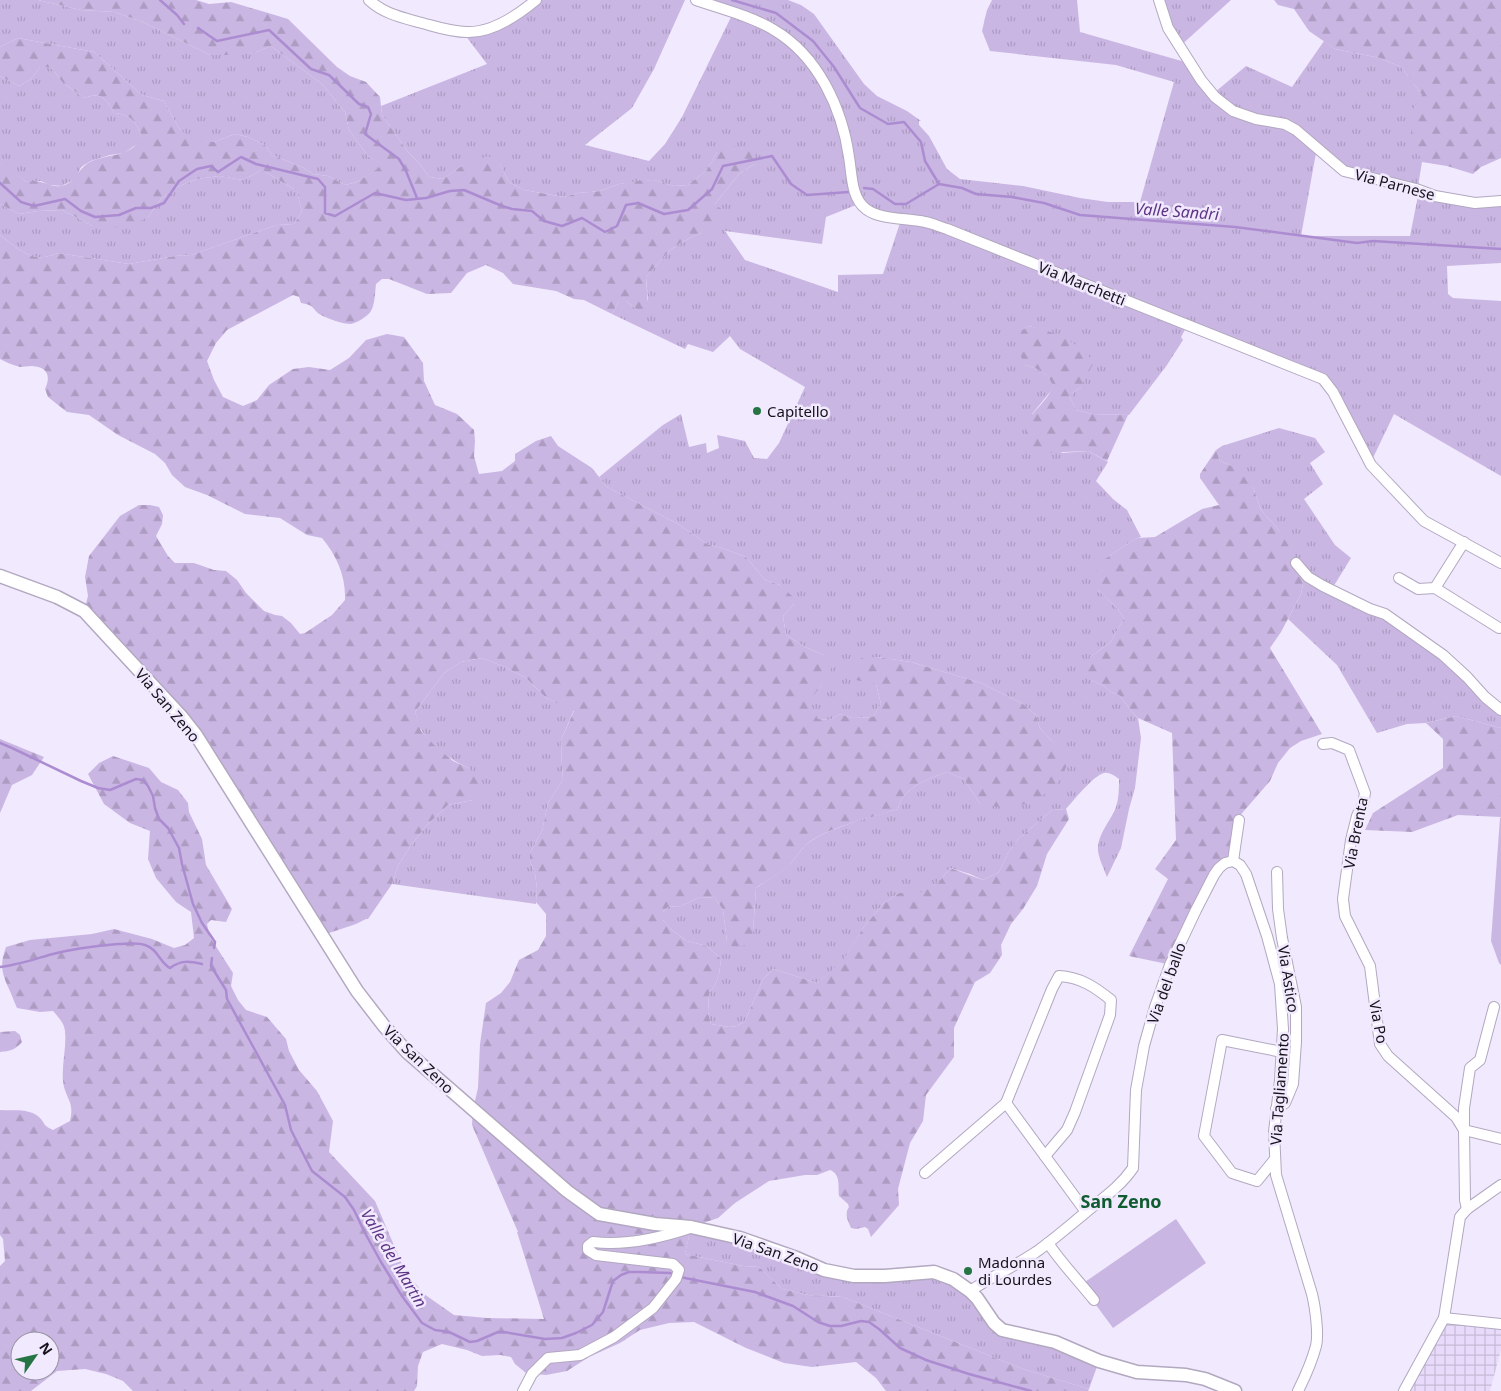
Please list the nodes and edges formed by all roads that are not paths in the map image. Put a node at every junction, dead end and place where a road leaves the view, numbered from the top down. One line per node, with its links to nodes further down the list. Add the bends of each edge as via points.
1 (369, 0): 2 (street, via 399,17 470,32 506,21)
2 (536, 0)
3 (696, 0): 6 (street, Via Marchetti, via 773,29 810,62 841,116 856,195 866,210 947,229 1323,379 1371,465 1424,521)
4 (1159, 0): 5 (street, Via Parnese, via 1168,28 1201,80 1233,111 1285,124 1344,171 1416,188 1435,196 1475,203)
5 (1501, 201)
6 (1464, 542): 8 (street, Via Marchetti); 11 (street)
7 (1296, 563): 13 (street, via 1308,577 1323,586 1386,614 1443,656)
8 (1501, 563)
9 (0, 576): 31 (street, Via San Zeno, via 57,597 84,611 181,716 357,991 407,1052 567,1191 599,1214)
10 (1399, 578): 11 (street, via 1418,589)
11 (1435, 588): 12 (street)
12 (1499, 628)
13 (1501, 710)
14 (1323, 744): 18 (street, Via Brenta, via 1332,743 1350,750 1364,794 1364,804 1357,816 1352,840 1343,899)
15 (1240, 820): 16 (street)
16 (1233, 860): 20 (street, Via Tagliamento, via 1246,874 1268,936 1280,984); 30 (street, Via del ballo, via 1225,863 1214,875 1170,965 1155,1007 1136,1090 1133,1168 1111,1193)
17 (1277, 872): 22 (street, Via Astico, via 1282,938 1296,1007 1296,1042 1293,1084 1285,1103)
18 (1345, 916): 23 (street, Via Po, via 1370,966 1380,1044 1388,1056 1456,1117)
19 (1494, 1007): 23 (street, via 1480,1060 1470,1068)
20 (1282, 1052): 22 (street, Via Tagliamento); 26 (street, via 1222,1040 1204,1136 1232,1173 1257,1180)
21 (1006, 1103): 25 (street); 25 (street, via 1059,976 1081,980 1111,1000 1110,1015 1075,1112 1067,1130); 27 (street)
22 (1276, 1109): 26 (street, Via Tagliamento)
23 (1464, 1130): 24 (street); 29 (street)
24 (1501, 1139)
25 (1045, 1156): 30 (street)
26 (1275, 1159): 39 (street, Via Tagliamento, via 1276,1175 1315,1305 1316,1344)
27 (925, 1173)
28 (1501, 1185): 29 (street)
29 (1467, 1209): 35 (street, via 1460,1217)
30 (1086, 1212): 32 (street)
31 (691, 1227): 33 (street, Via San Zeno, via 740,1238 824,1270 864,1277 934,1272 953,1279); 37 (street, via 628,1242 593,1242 588,1246 588,1250 596,1254 673,1264 677,1275 653,1308 614,1338 580,1355 548,1358 532,1374)
32 (1048, 1244): 33 (street); 34 (street)
33 (970, 1291): 38 (street, Via San Zeno, via 1002,1330 1055,1342 1099,1361 1137,1372 1186,1375)
34 (1094, 1300)
35 (1444, 1318): 36 (street); 40 (street)
36 (1501, 1324)
37 (523, 1391)
38 (1235, 1391)
39 (1298, 1391)
40 (1404, 1391)

